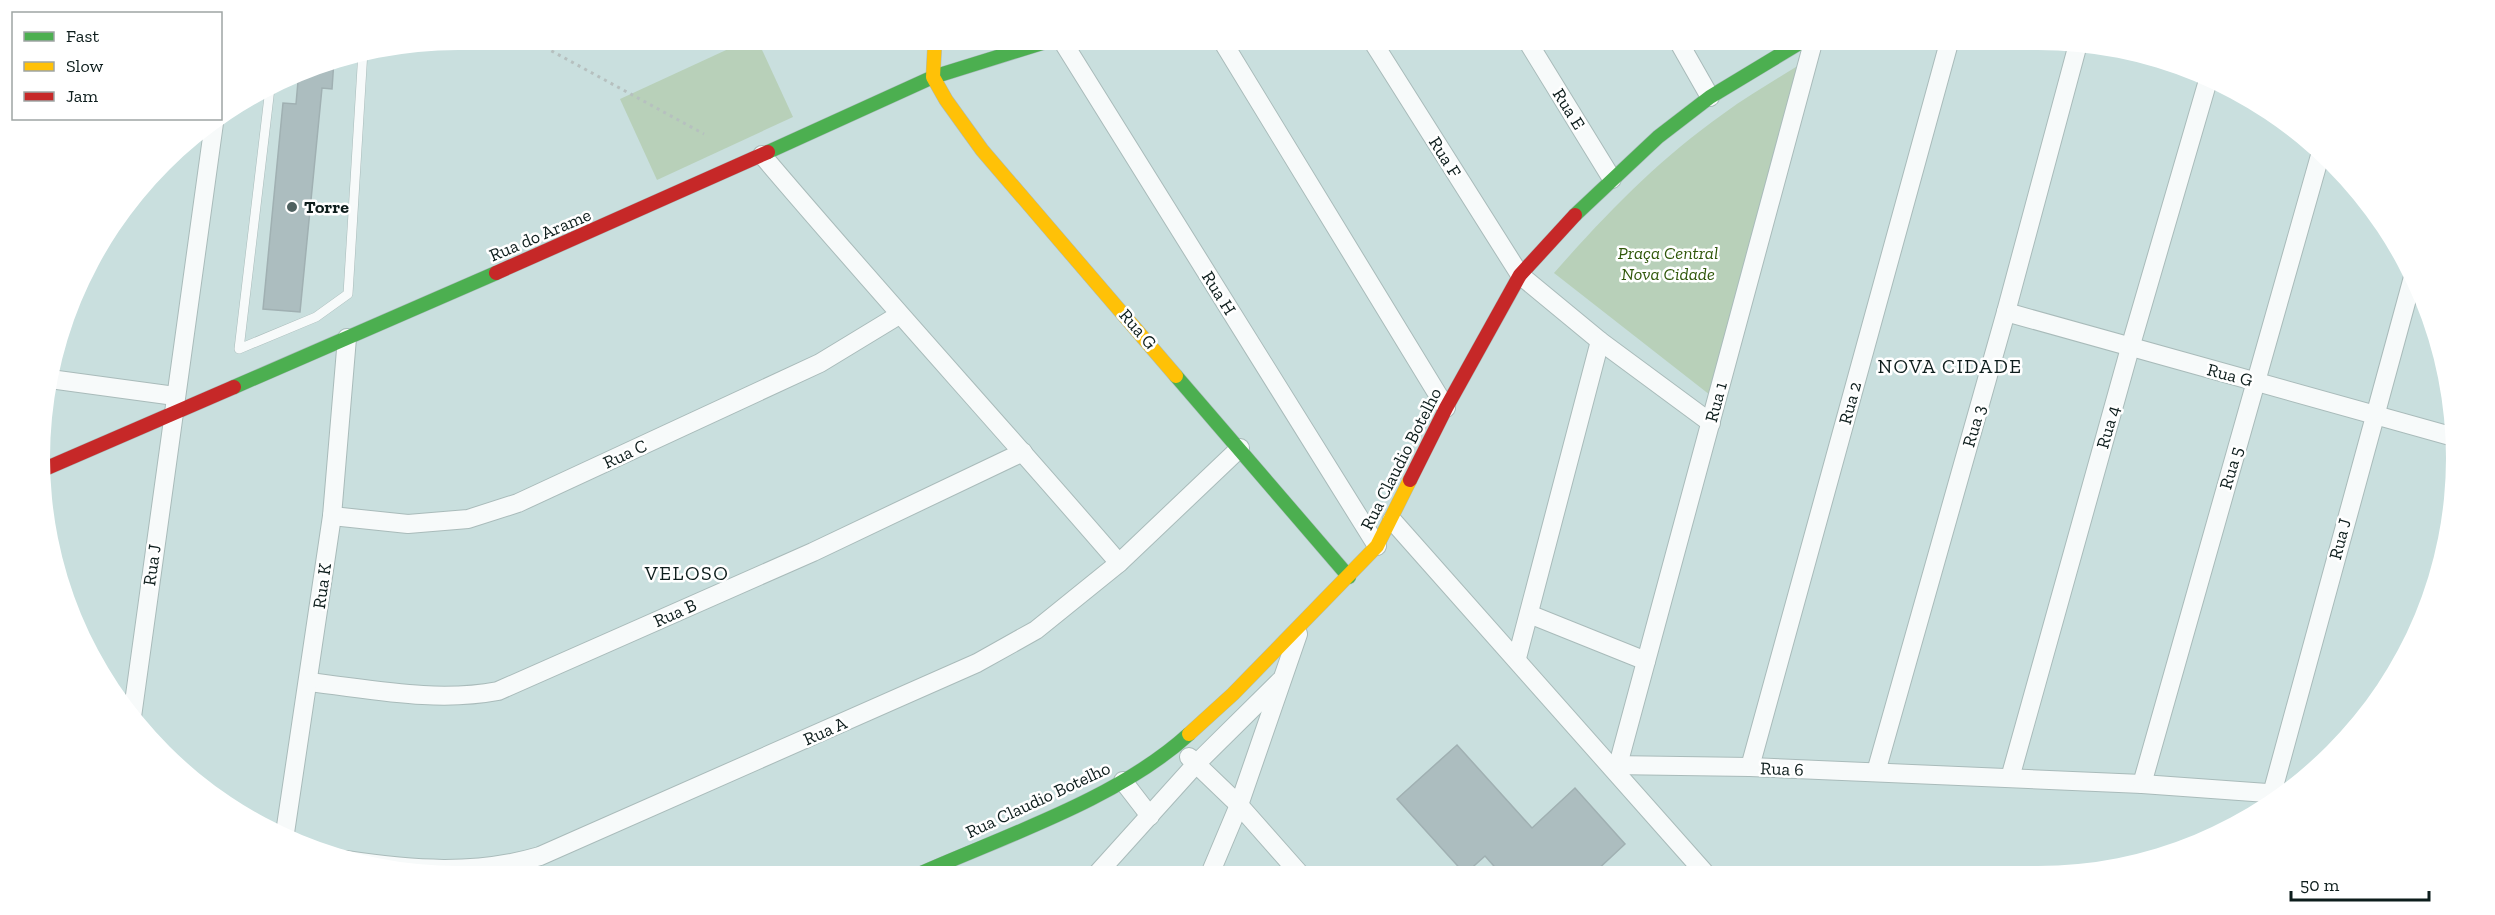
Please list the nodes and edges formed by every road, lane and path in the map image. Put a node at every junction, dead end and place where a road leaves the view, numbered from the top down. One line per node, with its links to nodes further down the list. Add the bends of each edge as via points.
1 (550, 50): 19 (path)
2 (934, 50): 14 (street)
3 (1020, 50): 14 (street, Rua do Arame)
4 (1068, 50): 42 (street, Rua H)
5 (1228, 50): 33 (street)
6 (1378, 50): 23 (street, Rua F)
7 (1533, 50): 22 (street, Rua E)
8 (1683, 50): 17 (street)
9 (1788, 50): 17 (street, Rua Claudio Botelho)
10 (1811, 50): 35 (street, Rua 1)
11 (1947, 50): 55 (street, Rua 2)
12 (2076, 51): 25 (street, Rua 3)
13 (362, 61): 16 (lane, via 348,294 316,317 239,349)
14 (933, 77): 20 (street, Rua do Arame); 37 (street, Rua G, via 982,150)
15 (2206, 87): 29 (street, Rua 4)
16 (269, 96)
17 (1710, 97): 22 (street, Rua Claudio Botelho)
18 (213, 131): 32 (street, Rua J)
19 (704, 134)
20 (762, 156): 26 (street); 27 (street, Rua do Arame)
21 (2318, 162): 31 (street, Rua 5)
22 (1612, 179): 23 (street, Rua Claudio Botelho)
23 (1520, 275): 28 (street, Rua F); 33 (street, Rua Claudio Botelho)
24 (2409, 290): 34 (street, Rua J)
25 (2006, 312): 29 (street, Rua G); 56 (street, Rua 3)
26 (899, 315): 38 (street); 40 (street, Rua C, via 820,363 518,503 468,519 408,524)
27 (347, 338): 32 (street, Rua do Arame); 40 (street, Rua K)
28 (1600, 341): 35 (street, Rua F); 45 (street)
29 (2130, 348): 31 (street, Rua G); 57 (street, Rua 4)
30 (57, 380): 32 (street)
31 (2255, 381): 34 (street, Rua G); 59 (street, Rua 5)
32 (174, 404): 39 (street, Rua do Arame); 51 (street, Rua J)
33 (1446, 408): 41 (street, Rua Claudio Botelho)
34 (2373, 416): 36 (street, Rua G); 60 (street, Rua J)
35 (1711, 423): 48 (street, Rua 1)
36 (2445, 435)
37 (1240, 448): 43 (street, Rua A); 44 (street, Rua G)
38 (1023, 452): 43 (street); 50 (street, Rua B, via 813,552 498,691 473,696 428,696)
39 (50, 466)
40 (332, 516): 50 (street, Rua K)
41 (1392, 520): 42 (street, Rua Claudio Botelho); 47 (street)
42 (1377, 546): 44 (street, Rua Claudio Botelho)
43 (1119, 563): 65 (street, Rua A, via 1036,630 977,663 540,856)
44 (1349, 577): 46 (street, Rua Claudio Botelho)
45 (1529, 614): 47 (street); 48 (street)
46 (1301, 626): 49 (street); 52 (street, Rua Claudio Botelho)
47 (1516, 658): 54 (street)
48 (1646, 661): 54 (street, Rua 1)
49 (1280, 681): 53 (street); 62 (street)
50 (309, 682): 64 (street, Rua K)
51 (134, 705)
52 (1177, 746): 53 (street); 58 (street, Rua Claudio Botelho)
53 (1196, 764): 62 (street); 63 (street)
54 (1614, 765): 55 (street, Rua 6); 70 (street)
55 (1750, 767): 56 (street, Rua 6)
56 (1876, 772): 57 (street, Rua 6)
57 (2010, 778): 59 (street, Rua 6)
58 (1123, 781): 63 (street); 66 (street, Rua Claudio Botelho)
59 (2142, 784): 61 (street, Rua 6)
60 (2276, 788)
61 (2266, 795)
62 (1239, 805): 68 (street); 69 (street)
63 (1150, 816): 67 (street)
64 (286, 827)
65 (507, 866)
66 (937, 866)
67 (1104, 866)
68 (1213, 866)
69 (1292, 866)
70 (1699, 866)

